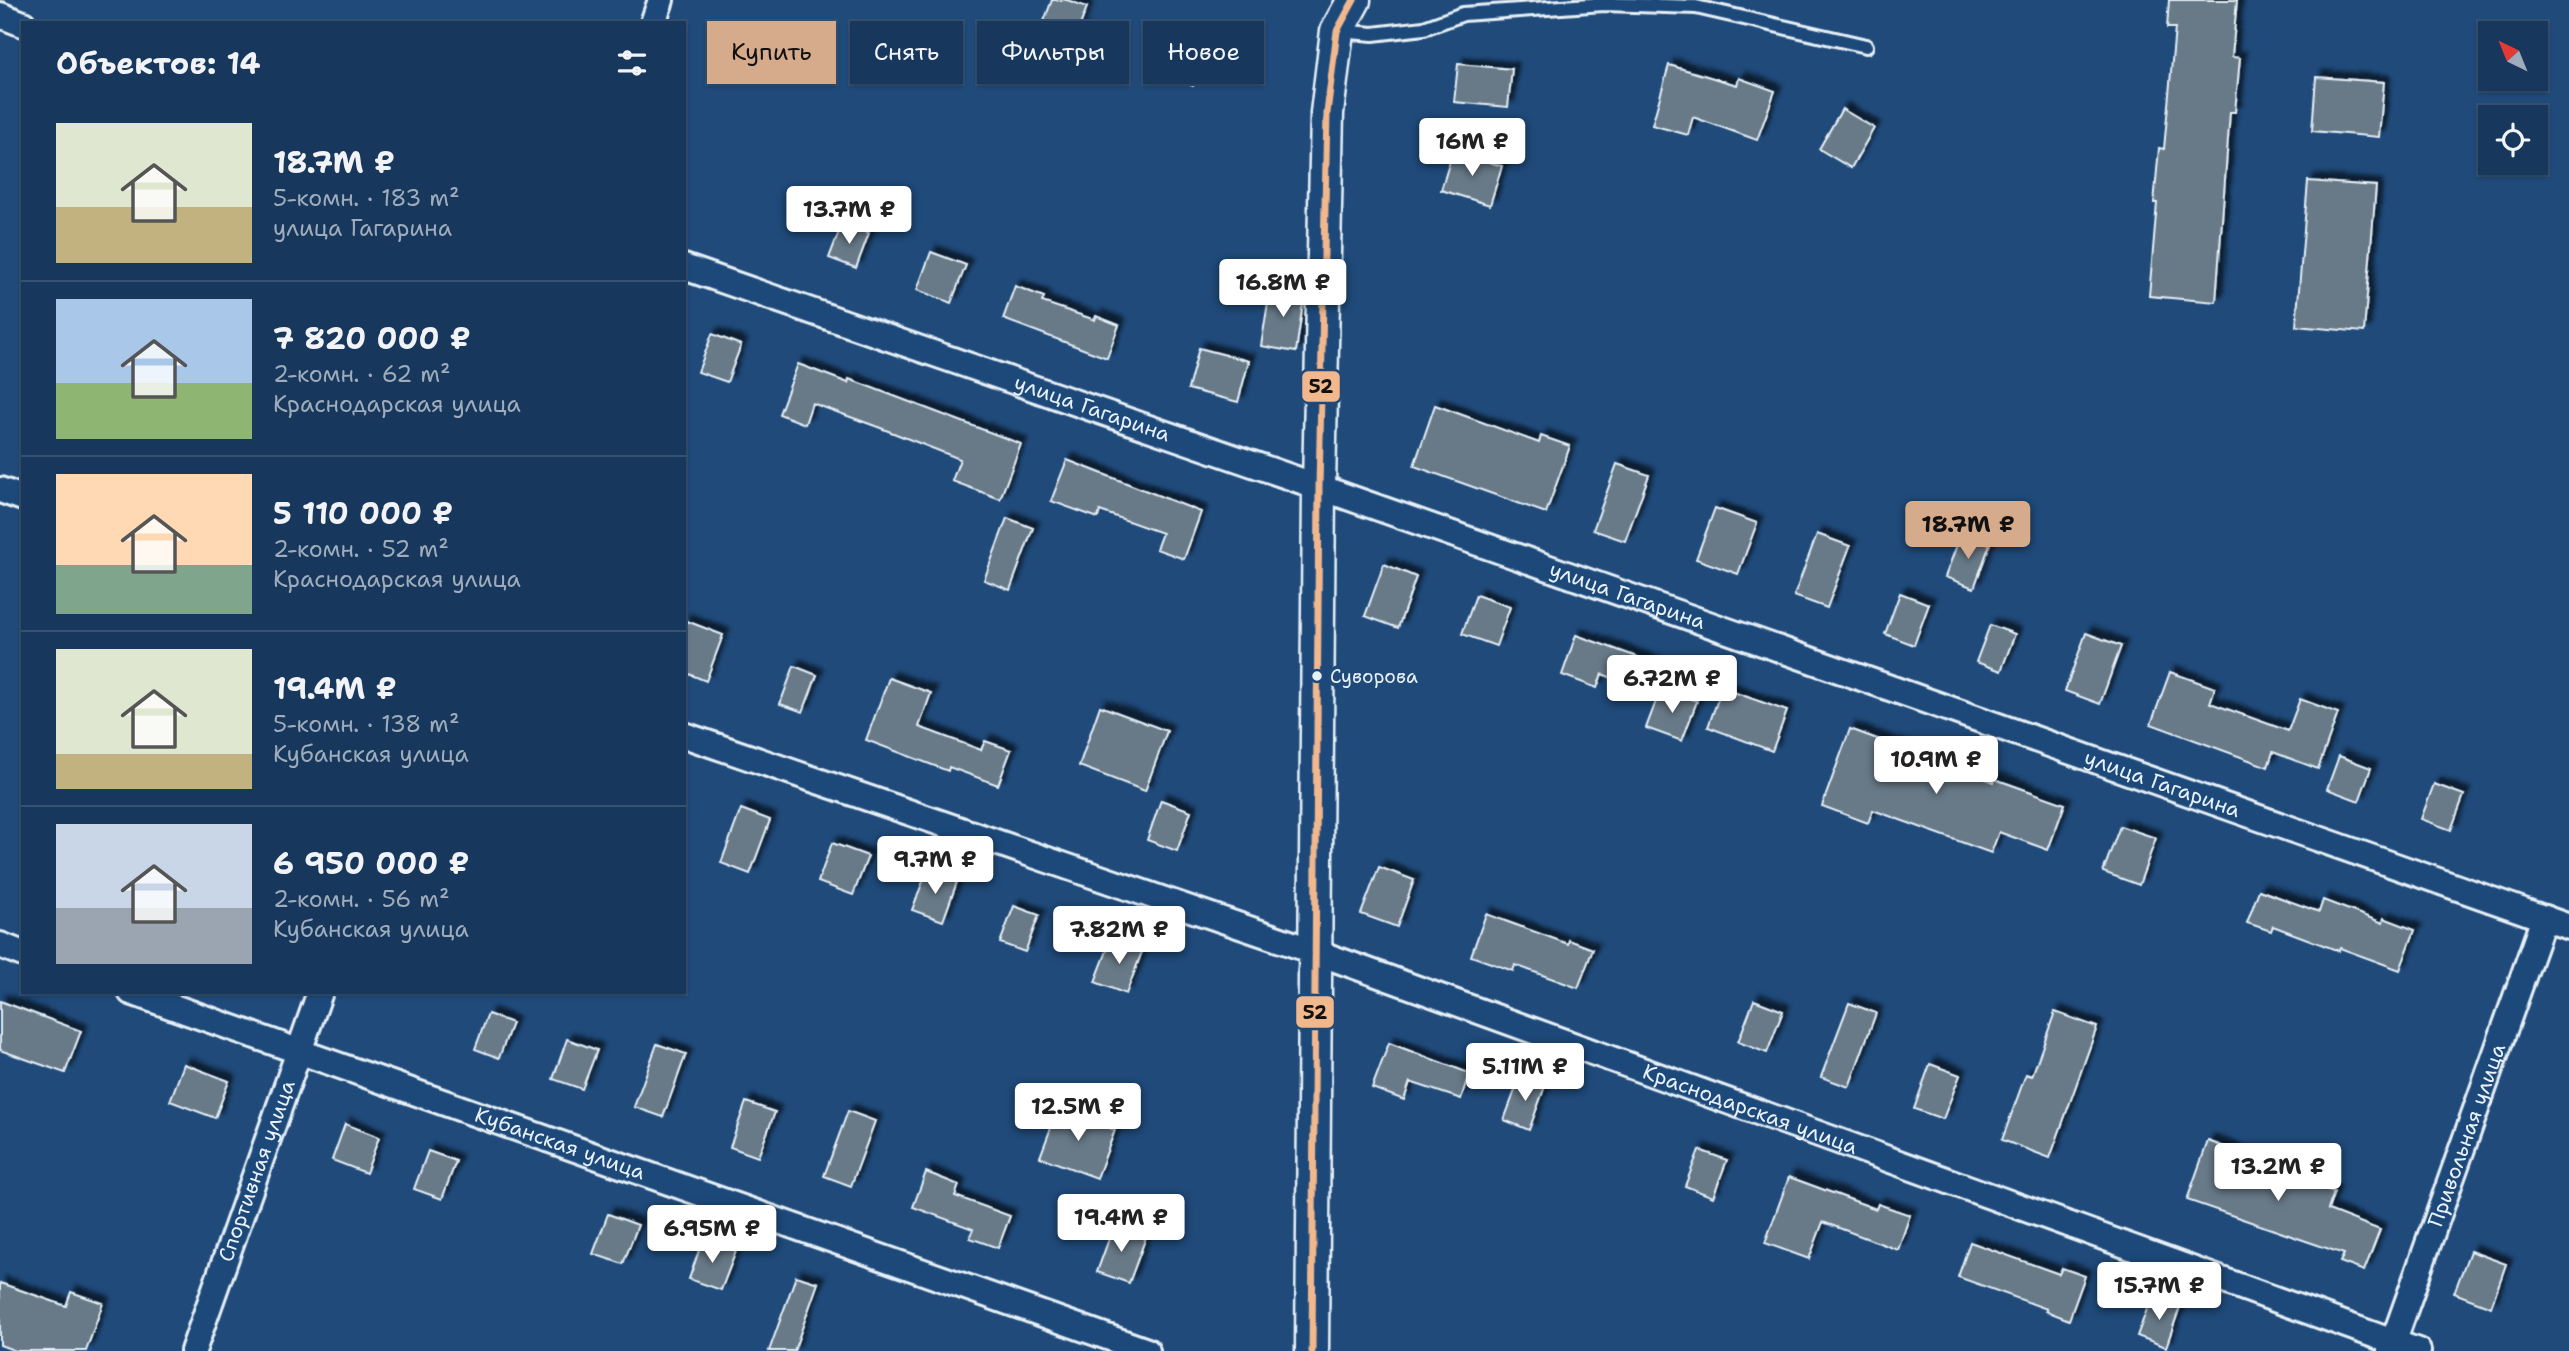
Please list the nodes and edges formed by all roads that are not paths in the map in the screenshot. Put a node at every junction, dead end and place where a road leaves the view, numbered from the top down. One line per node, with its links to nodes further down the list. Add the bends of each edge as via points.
1 (661, 0): 4 (street)
2 (1354, 0): 6 (street)
3 (0, 15): 5 (street)
4 (654, 21)
5 (21, 23)
6 (1337, 31): 7 (lane, via 1373,34 1424,28 1463,14 1604,5 1696,7); 9 (street, via 1327,113)
7 (1866, 46)
8 (686, 268): 9 (street, улица Гагарина)
9 (1319, 487): 13 (street, улица Гагарина); 16 (street)
10 (0, 490): 11 (street)
11 (21, 497)
12 (686, 736): 16 (street, Краснодарская улица)
13 (2544, 918): 14 (street, улица Гагарина); 21 (street, Привольная улица)
14 (2569, 927)
15 (0, 945): 17 (street)
16 (1317, 952): 21 (street, Краснодарская улица); 24 (street)
17 (21, 953)
18 (137, 994): 20 (street, Кубанская улица)
19 (319, 994): 20 (street, Спортивная улица)
20 (298, 1052): 22 (street, Спортивная улица); 23 (street, Кубанская улица)
21 (2391, 1347): 25 (street, Краснодарская улица)
22 (193, 1351)
23 (1147, 1351)
24 (1312, 1351)
25 (2418, 1351)

